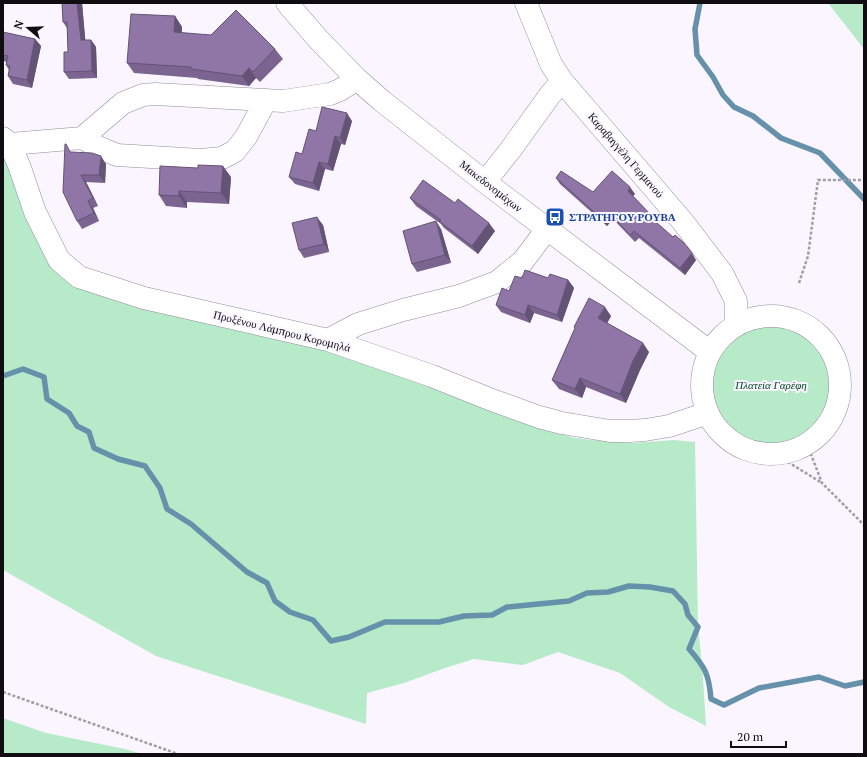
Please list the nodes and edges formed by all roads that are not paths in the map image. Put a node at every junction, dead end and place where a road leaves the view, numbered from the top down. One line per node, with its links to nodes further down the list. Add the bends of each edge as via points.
1 (286, 3): 3 (street, Μακεδονομάχων)
2 (526, 3): 4 (street, Καραβαγγέλη Γερμανού, via 551,64)
3 (357, 79): 5 (street, via 340,90 322,96 282,101); 8 (street, Μακεδονομάχων)
4 (562, 81): 8 (street); 10 (street, Καραβαγγέλη Γερμανού, via 678,216 722,273 736,302)
5 (266, 100): 6 (street, via 143,95 123,103); 6 (street, via 246,137 235,151 222,158 201,160 117,155)
6 (82, 138): 7 (street)
7 (6, 141): 11 (street, Προξένου Λάμπρου Κορομηλά, via 59,260 79,277 144,298)
8 (485, 182): 9 (street, Μακεδονομάχων)
9 (546, 229): 11 (street, via 524,261 497,282 459,296 358,324); 12 (street, Μακεδονομάχων)
10 (736, 325): 12 (street, via 721,337); 13 (street, via 751,318 784,317 800,322 814,331 825,342 834,357 838,373 836,405 830,420 806,444 775,454 763,454 735,444 721,433)
11 (328, 340): 13 (street, Προξένου Λάμπρου Κορομηλά, via 419,371 539,417 580,426 610,431 645,430 669,426)
12 (710, 352): 13 (street, via 702,382 704,403)
13 (708, 413)

